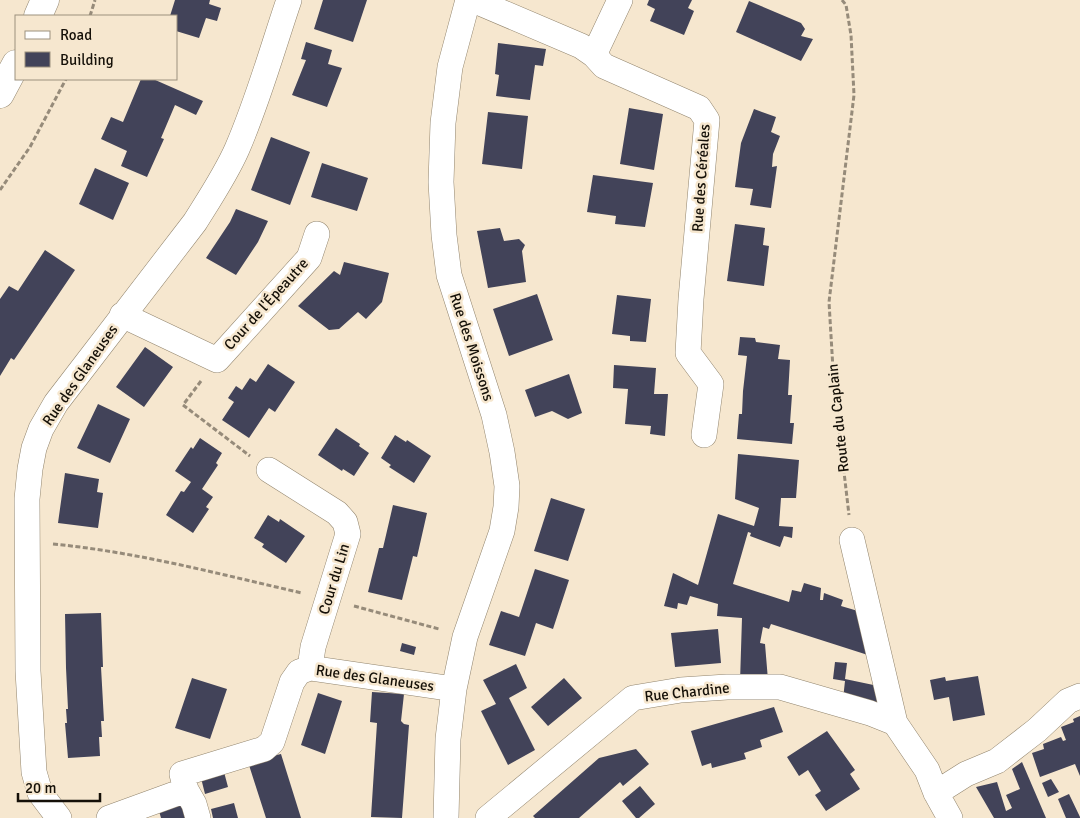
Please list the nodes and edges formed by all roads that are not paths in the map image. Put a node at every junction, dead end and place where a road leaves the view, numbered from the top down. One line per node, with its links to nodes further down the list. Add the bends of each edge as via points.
1 (45, 0): 6 (main road)
2 (289, 0): 11 (street, Rue des Glaneuses, via 237,150 195,222)
3 (468, 0): 16 (street, Rue des Moissons, via 450,67 443,123 441,182 444,235 449,275 494,415 502,452 506,507 502,531 465,637)
4 (473, 0): 7 (street, Rue des Céréales, via 581,46)
5 (620, 0): 7 (street)
6 (38, 15)
7 (594, 55): 12 (street, Rue des Céréales, via 604,66 699,108 707,120 688,353 711,384)
8 (15, 66): 9 (main road)
9 (0, 94)
10 (317, 234): 11 (street, Cour de l'Épeautre, via 308,258 216,360)
11 (122, 316): 22 (street, Rue des Glaneuses, via 56,403 41,429 34,448 26,499 28,670 34,772 40,793)
12 (704, 435)
13 (269, 470): 15 (street, Cour du Lin, via 337,513 345,522 348,534 313,647)
14 (852, 540): 18 (street)
15 (310, 668): 16 (street, Rue des Glaneuses); 19 (street, Rue des Glaneuses, via 299,672 292,682 272,742 264,749 182,774)
16 (454, 689): 25 (street, Rue des Moissons, via 448,739)
17 (1080, 696): 20 (street, via 1068,702 997,761 966,774)
18 (895, 724): 20 (street, via 927,770); 21 (street, Rue Chardine, via 870,713 780,687 727,686 633,698)
19 (186, 790): 23 (street); 24 (street)
20 (936, 793): 27 (street)
21 (513, 810): 26 (street, Rue Chardine)
22 (58, 818)
23 (109, 818)
24 (198, 818)
25 (446, 818)
26 (488, 818)
27 (950, 818)

